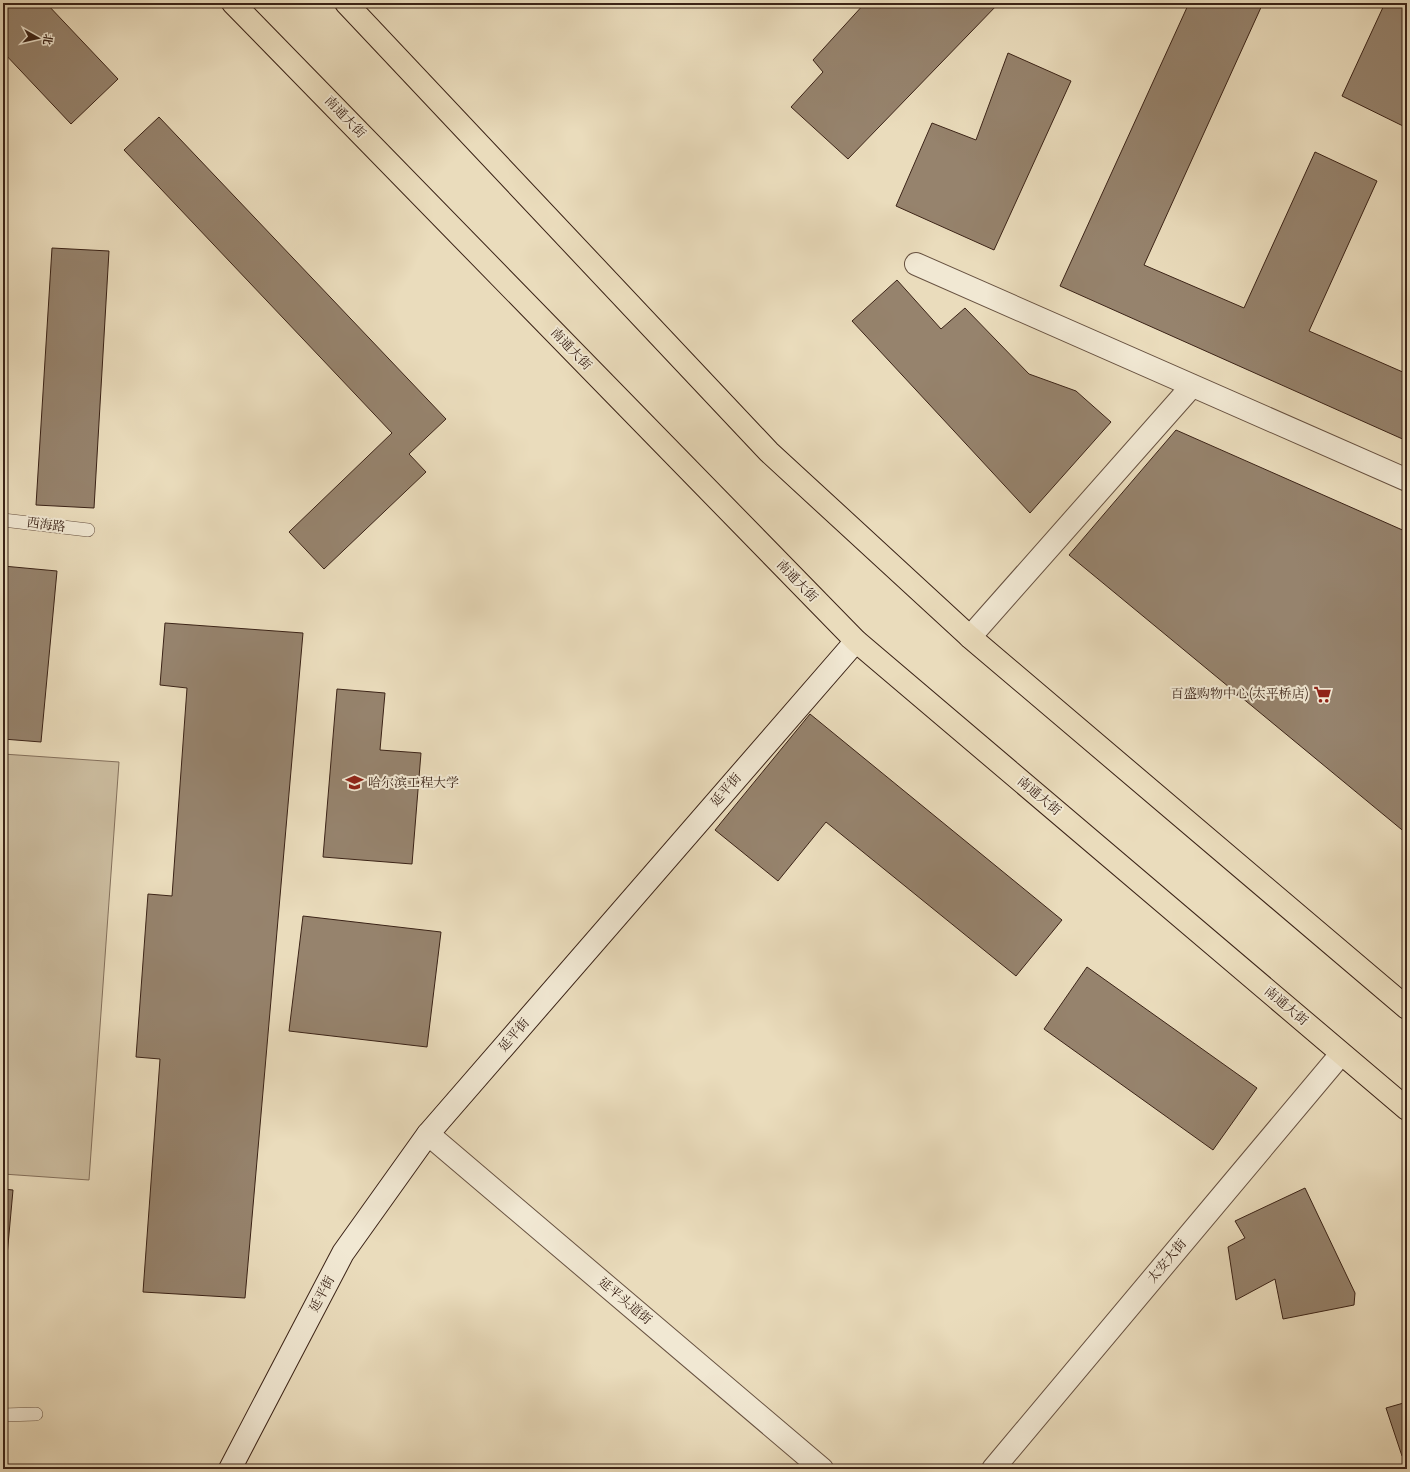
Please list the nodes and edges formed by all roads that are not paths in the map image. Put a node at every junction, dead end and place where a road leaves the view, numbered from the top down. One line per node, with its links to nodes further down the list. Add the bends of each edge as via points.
1 (233, 3): 9 (highway, 南通大街)
2 (346, 3): 8 (highway, via 769,452)
3 (916, 264): 4 (street)
4 (1192, 386): 5 (street); 8 (street)
5 (1407, 480)
6 (3, 520): 7 (lane, 西海路)
7 (88, 530)
8 (970, 637): 10 (highway)
9 (856, 641): 11 (highway, 南通大街); 13 (street, 延平街)
10 (1407, 1008)
11 (1342, 1054): 12 (highway, 南通大街); 18 (street, 太安大街)
12 (1407, 1109)
13 (428, 1134): 16 (street, 延平街, via 343,1253); 17 (street, 延平头道街)
14 (36, 1414): 15 (lane)
15 (3, 1415)
16 (230, 1469)
17 (822, 1469)
18 (992, 1469)

